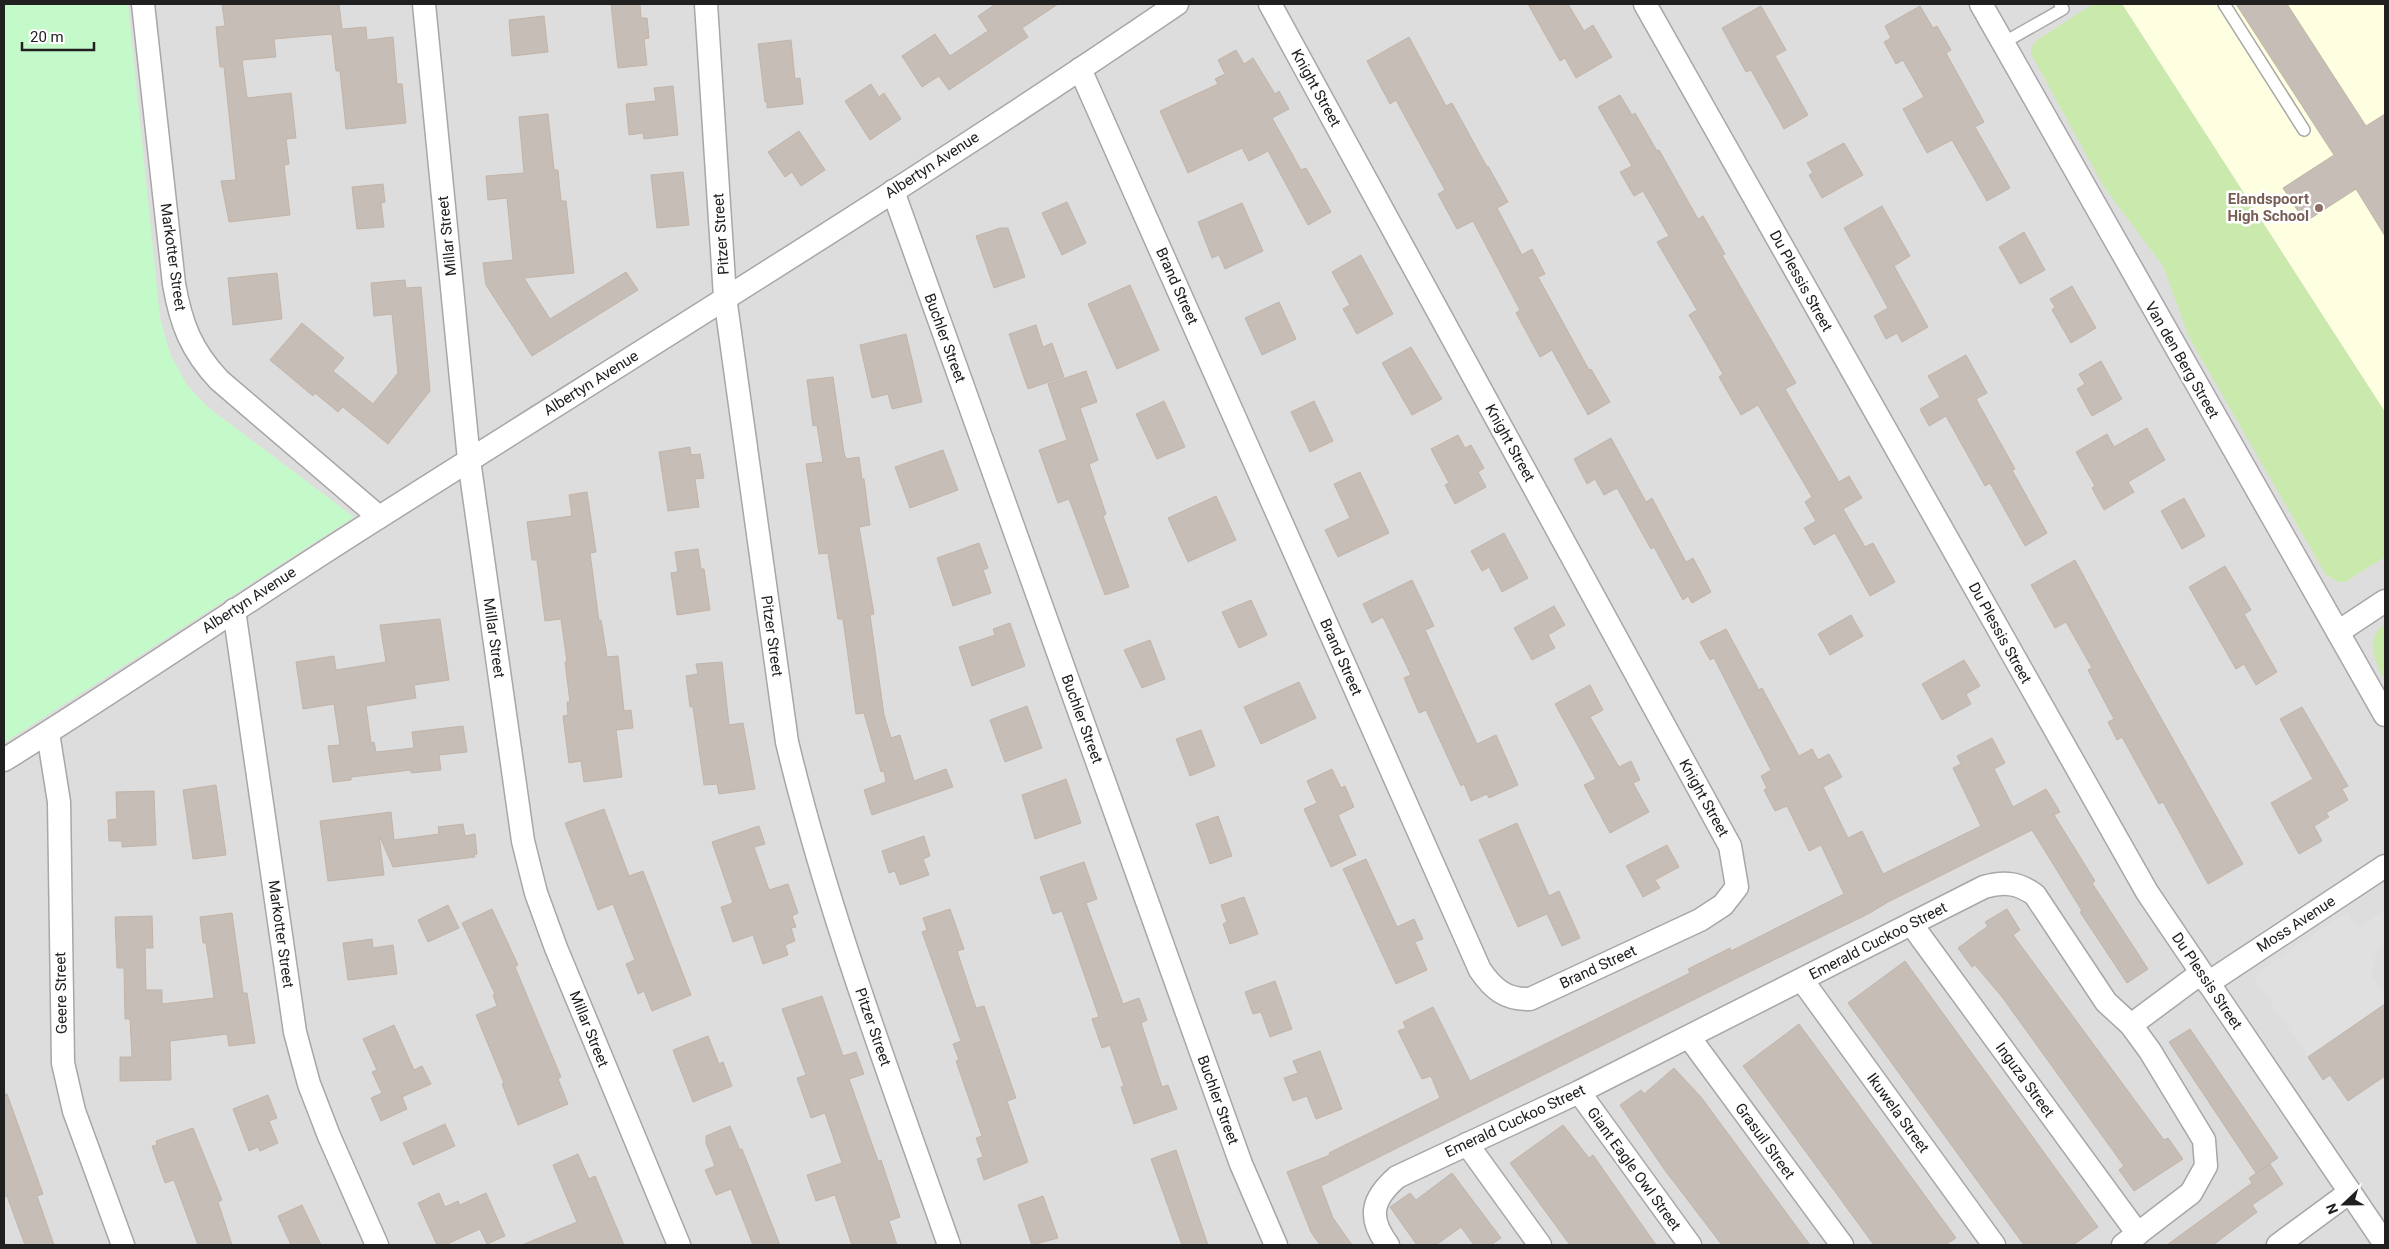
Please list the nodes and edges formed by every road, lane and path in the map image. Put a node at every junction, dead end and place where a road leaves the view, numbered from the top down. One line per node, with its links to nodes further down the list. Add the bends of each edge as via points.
1 (143, 4): 16 (street, Markotter Street, via 174,284 189,340 202,362 219,380)
2 (424, 4): 15 (street, Millar Street)
3 (706, 4): 14 (street, Pitzer Street)
4 (1177, 4): 11 (street, Albertyn Avenue)
5 (1270, 4): 24 (street, Knight Street, via 1730,846)
6 (1645, 4): 26 (street, Du Plessis Street, via 2147,892)
7 (1981, 4): 10 (street, Van den Berg Street)
8 (2224, 4): 12 (lane)
9 (2065, 5): 10 (lane)
10 (2003, 43): 19 (street, Van den Berg Street)
11 (1080, 70): 13 (street, Albertyn Avenue); 24 (street, Brand Street, via 1472,952 1490,984 1501,994 1517,1000 1530,999 1700,920 1723,905)
12 (2304, 130)
13 (893, 191): 14 (street, Albertyn Avenue); 39 (street, Buchler Street, via 1238,1155)
14 (725, 297): 15 (street, Albertyn Avenue); 38 (street, Pitzer Street, via 787,742 830,902)
15 (469, 460): 16 (street, Albertyn Avenue); 37 (street, Millar Street, via 523,841 536,893)
16 (379, 517): 18 (street, Albertyn Avenue)
17 (2385, 601): 19 (street)
18 (234, 610): 21 (street, Albertyn Avenue); 36 (street, Markotter Street, via 295,1032 309,1084 329,1136)
19 (2338, 632): 20 (street, Van den Berg Street)
20 (2385, 715)
21 (48, 733): 22 (street, Albertyn Avenue); 35 (street, Geere Street, via 59,802 63,1063 74,1111)
22 (4, 760)
23 (2385, 866): 26 (street, Moss Avenue)
24 (1737, 887)
25 (1912, 925): 27 (street, Emerald Cuckoo Street); 28 (street, Emerald Cuckoo Street, via 1984,887 2001,884 2020,886 2035,895 2106,1002); 33 (street, Inguza Street)
26 (2204, 978): 28 (street, Moss Avenue); 32 (street, Du Plessis Street)
27 (1802, 980): 29 (street, Emerald Cuckoo Street); 44 (street, Ikuwela Street)
28 (2130, 1025): 33 (street, Emerald Cuckoo Street, via 2150,1051 2200,1132 2207,1153 2206,1166 2191,1193)
29 (1689, 1037): 30 (street, Emerald Cuckoo Street); 43 (street, Grasuil Street)
30 (1579, 1092): 31 (street, Emerald Cuckoo Street); 42 (street, Giant Eagle Owl Street)
31 (1467, 1144): 40 (street, Emerald Cuckoo Street, via 1397,1177 1377,1198 1374,1211 1376,1225); 41 (street)
32 (2350, 1192): 34 (street, Du Plessis Street); 45 (street)
33 (2130, 1240)
34 (2385, 1244)
35 (123, 1245)
36 (377, 1245)
37 (678, 1245)
38 (948, 1245)
39 (1276, 1245)
40 (1388, 1245)
41 (1540, 1245)
42 (1690, 1245)
43 (1842, 1245)
44 (1994, 1245)
45 (2278, 1245)

